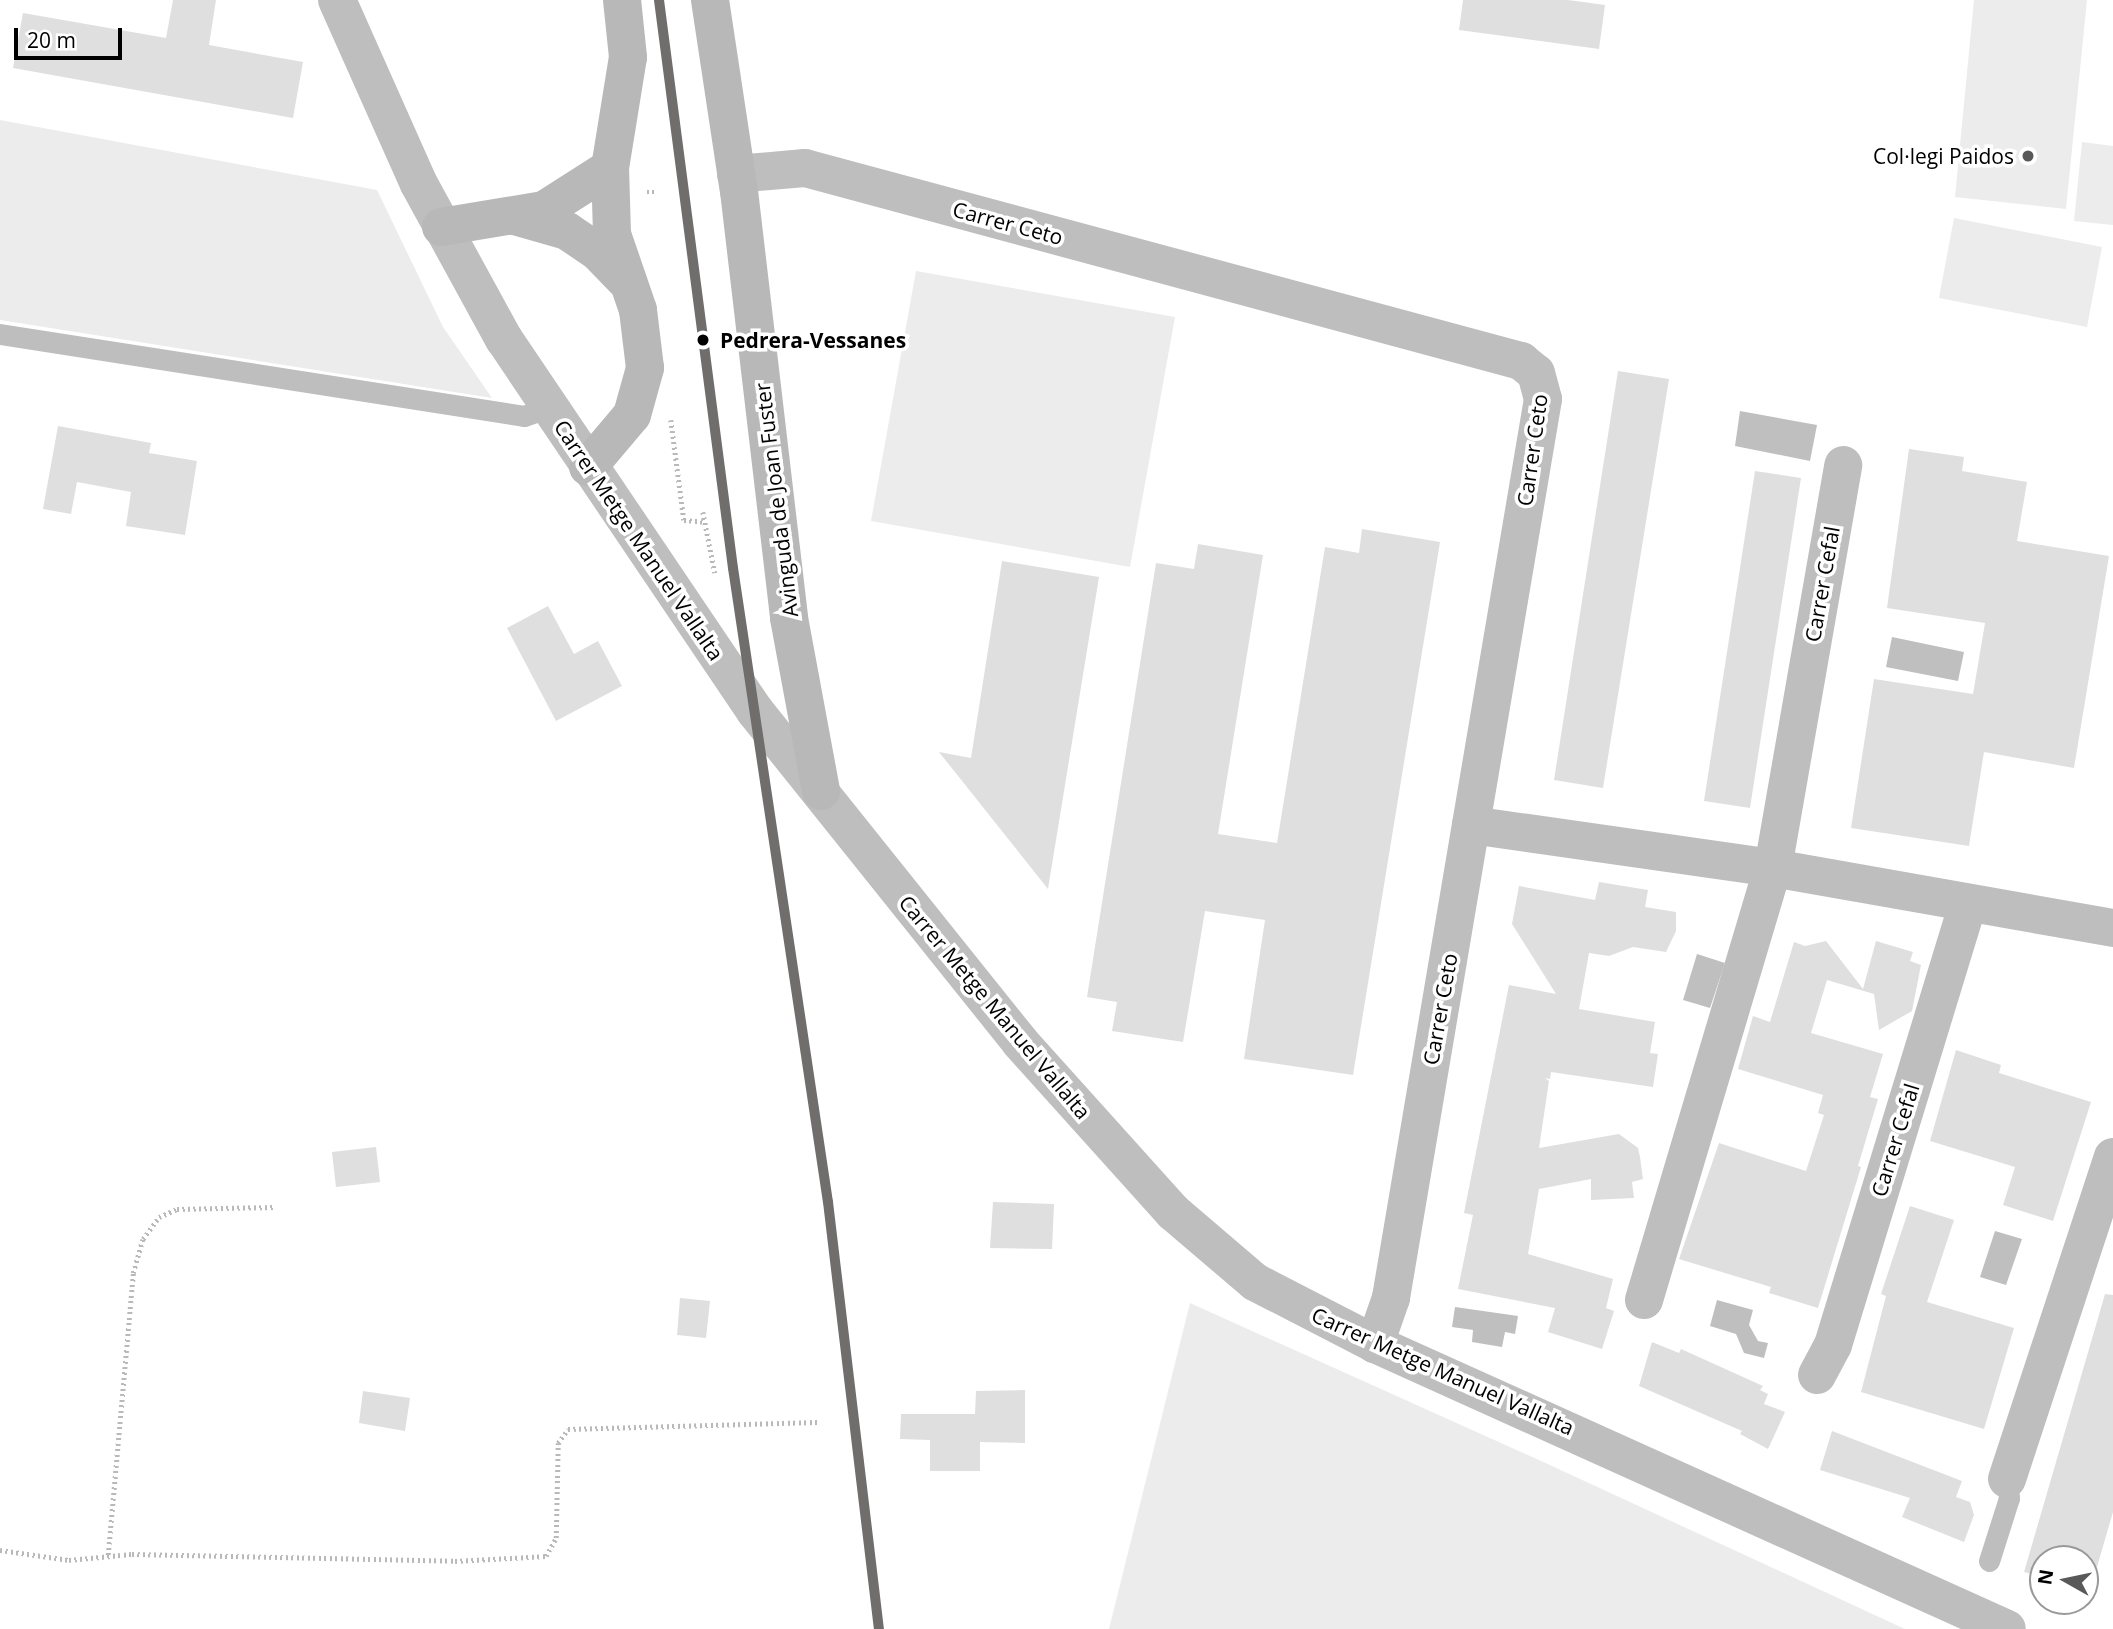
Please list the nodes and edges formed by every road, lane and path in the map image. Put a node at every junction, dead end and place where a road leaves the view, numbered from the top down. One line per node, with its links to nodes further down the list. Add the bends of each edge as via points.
1 (337, 0): 7 (street, Carrer Metge Manuel Vallalta)
2 (622, 0): 4 (main road, via 628,57)
3 (710, 0): 5 (main road, Avinguda de Joan Fuster)
4 (610, 168): 6 (main road, via 544,210); 8 (main road, via 612,234)
5 (736, 174): 17 (main road, Avinguda de Joan Fuster, via 789,618); 18 (street, Carrer Ceto, via 805,168 1530,366 1542,385 1543,399)
6 (518, 217): 7 (main road); 8 (main road, via 567,231)
7 (440, 227): 10 (street, Carrer Metge Manuel Vallalta)
8 (628, 283): 13 (main road, via 643,344 640,394 622,430)
9 (0, 334): 10 (lane, via 524,416)
10 (550, 407): 13 (street, Carrer Metge Manuel Vallalta)
11 (670, 414): 15 (path, via 684,520)
12 (1843, 465): 19 (street, Carrer Cefal)
13 (588, 467): 17 (street, Carrer Metge Manuel Vallalta, via 755,711)
14 (703, 512): 15 (path)
15 (705, 522): 16 (path)
16 (715, 573)
17 (821, 791): 25 (street, Carrer Metge Manuel Vallalta, via 1020,1042 1173,1212 1255,1282)
18 (1471, 825): 19 (street); 25 (street, Carrer Ceto, via 1391,1298)
19 (1773, 868): 20 (street); 24 (street, Carrer Cefal)
20 (1968, 904): 21 (street); 26 (street, Carrer Cefal, via 1833,1345)
21 (2113, 928)
22 (2113, 1157): 28 (street)
23 (274, 1207): 30 (path, via 177,1209 159,1217 143,1239 133,1273)
24 (1644, 1300)
25 (1375, 1344): 32 (street, Carrer Metge Manuel Vallalta)
26 (1817, 1375)
27 (818, 1422): 30 (path, via 568,1429 558,1443 556,1538 546,1556 455,1561)
28 (2007, 1479): 31 (lane, via 2009,1498)
29 (0, 1550): 30 (path, via 69,1560)
30 (108, 1555)
31 (1989, 1561)
32 (2007, 1629)

